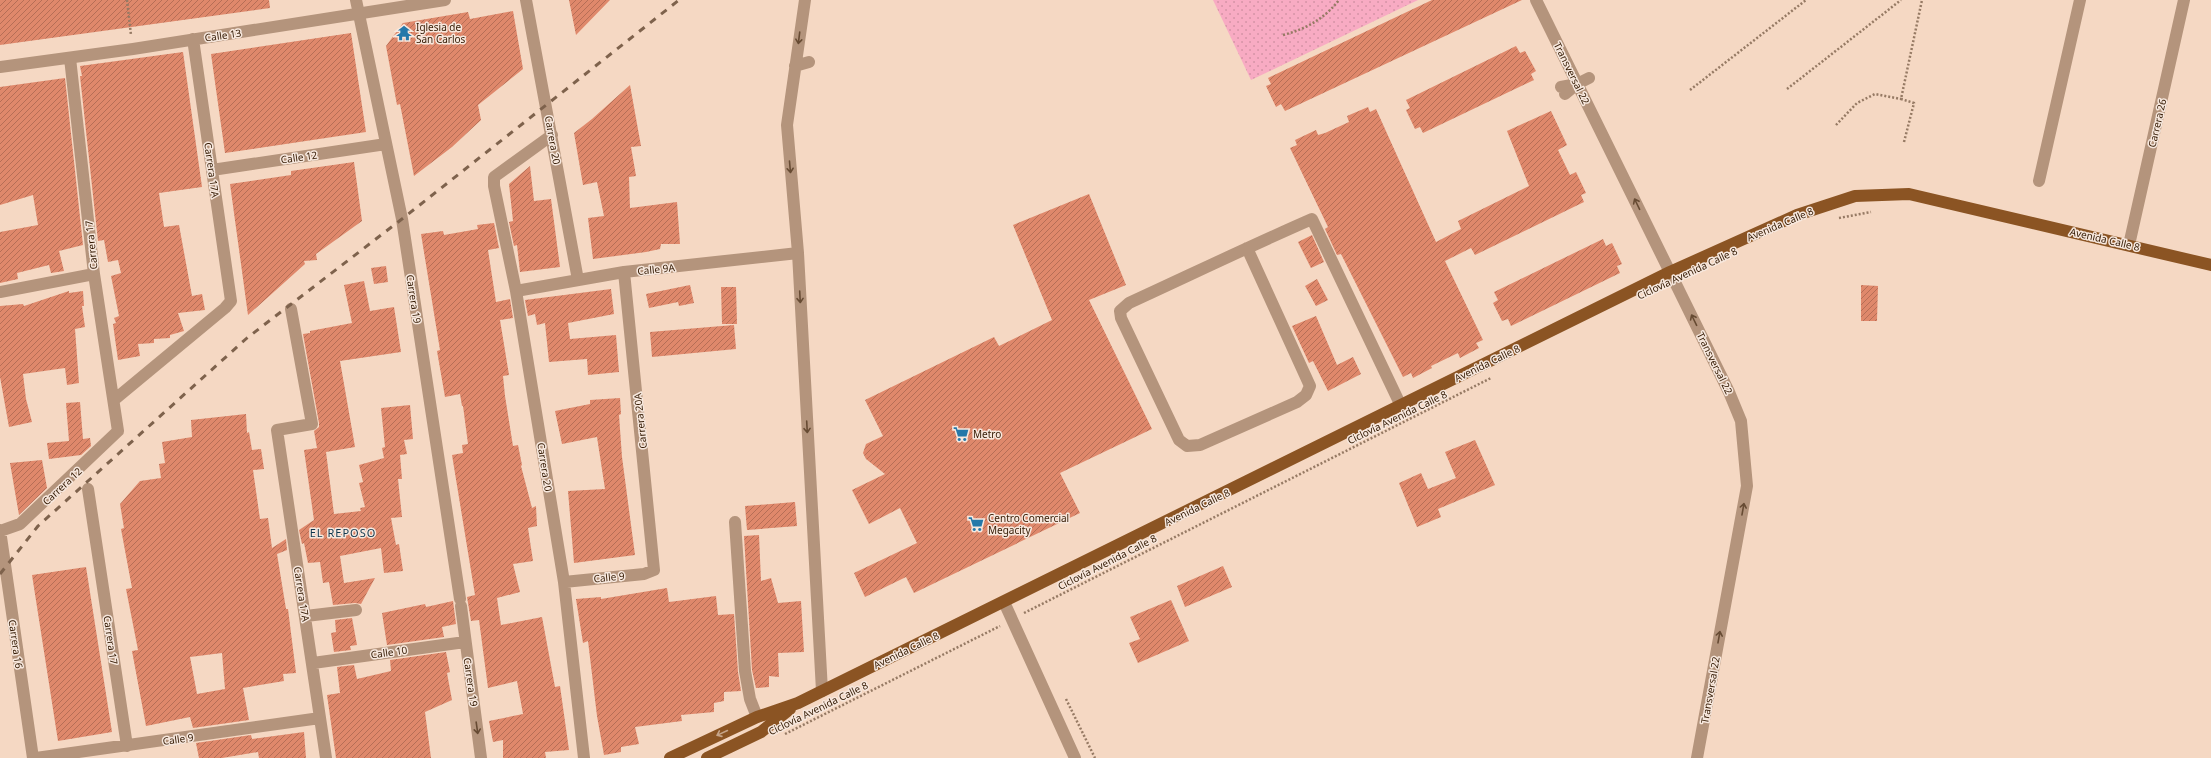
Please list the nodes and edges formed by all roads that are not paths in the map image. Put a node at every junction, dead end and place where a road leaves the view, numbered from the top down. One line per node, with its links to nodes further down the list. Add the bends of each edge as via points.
1 (356, 0): 8 (street, Carrera 19)
2 (445, 0): 8 (street, Calle 13)
3 (526, 0): 17 (street, Carrera 20)
4 (805, 0): 13 (street, one-way to 13)
5 (1536, 0): 15 (street, Transversal 22)
6 (2080, 0): 20 (street)
7 (2184, 0): 21 (street, Carrera 26)
8 (360, 14): 9 (street, Calle 13); 18 (street, Carrera 19)
9 (193, 39): 10 (street, Calle 13); 19 (street, Carrera 17A)
10 (70, 58): 12 (street, Calle 13); 27 (street, Carrera 17)
11 (809, 62): 13 (street)
12 (0, 66)
13 (795, 66): 23 (street, one-way to 23, via 786,125)
14 (1589, 78): 15 (street)
15 (1577, 84): 16 (street); 26 (street, Transversal 22, one-way to 15)
16 (1563, 90)
17 (552, 135): 28 (street, Carrera 20); 29 (street, Carrera 20, via 494,177)
18 (386, 144): 19 (street, Calle 12); 43 (street, Carrera 19, via 402,219)
19 (212, 170): 32 (street, Carrera 17A, via 231,301)
20 (2039, 181)
21 (2129, 245): 24 (main road, Avenida Calle 8); 26 (main road, Avenida Calle 8, via 1909,194 1855,196 1797,214)
22 (1247, 248): 22 (street, via 1129,304 1120,311 1121,318 1179,440 1188,446 1200,445 1297,402 1306,395 1310,386); 33 (street, via 1312,219)
23 (798, 253): 25 (street, Calle 9A); 45 (street, one-way to 45)
24 (2211, 265)
25 (624, 272): 28 (street, Calle 9A); 38 (street, Carrera 20A)
26 (1670, 272): 33 (main road, Avenida Calle 8); 58 (street, Transversal 22, one-way to 26, via 1747,486 1741,421)
27 (94, 274): 30 (street); 32 (street, Carrera 17)
28 (578, 280): 29 (street, Calle 9A)
29 (516, 290): 39 (street, Carrera 20)
30 (0, 292)
31 (291, 309): 42 (street, Carrera 17A, via 312,424 277,430)
32 (114, 400): 34 (street, Carrera 17)
33 (1401, 406): 40 (main road, Avenida Calle 8)
34 (118, 431): 37 (street, Carrera 12, via 20,524)
35 (88, 489): 49 (street, Carrera 17)
36 (735, 522): 47 (street, via 745,671)
37 (0, 531): 50 (street, Carrera 16)
38 (654, 570): 39 (street, Calle 9, via 644,574)
39 (564, 582): 54 (street, Carrera 20)
40 (1004, 602): 45 (main road, Avenida Calle 8); 57 (street)
41 (356, 610): 42 (street)
42 (306, 616): 44 (street, Carrera 17A)
43 (465, 642): 44 (street, Calle 10); 53 (street, Carrera 19, one-way to 53)
44 (313, 663): 48 (street, Carrera 17A)
45 (822, 691): 46 (main road, Avenida Calle 8)
46 (798, 703): 47 (main road, Avenida Calle 8); 56 (main road, Avenida Calle 8, via 761,732)
47 (757, 717): 55 (main road, Avenida Calle 8, one-way to 55)
48 (320, 718): 49 (street, Calle 9); 52 (street, Carrera 17A)
49 (127, 746): 51 (street, Calle 9)
50 (32, 758)
51 (36, 758)
52 (326, 758)
53 (481, 758)
54 (584, 758)
55 (670, 758)
56 (707, 758)
57 (1075, 758)
58 (1697, 758)

